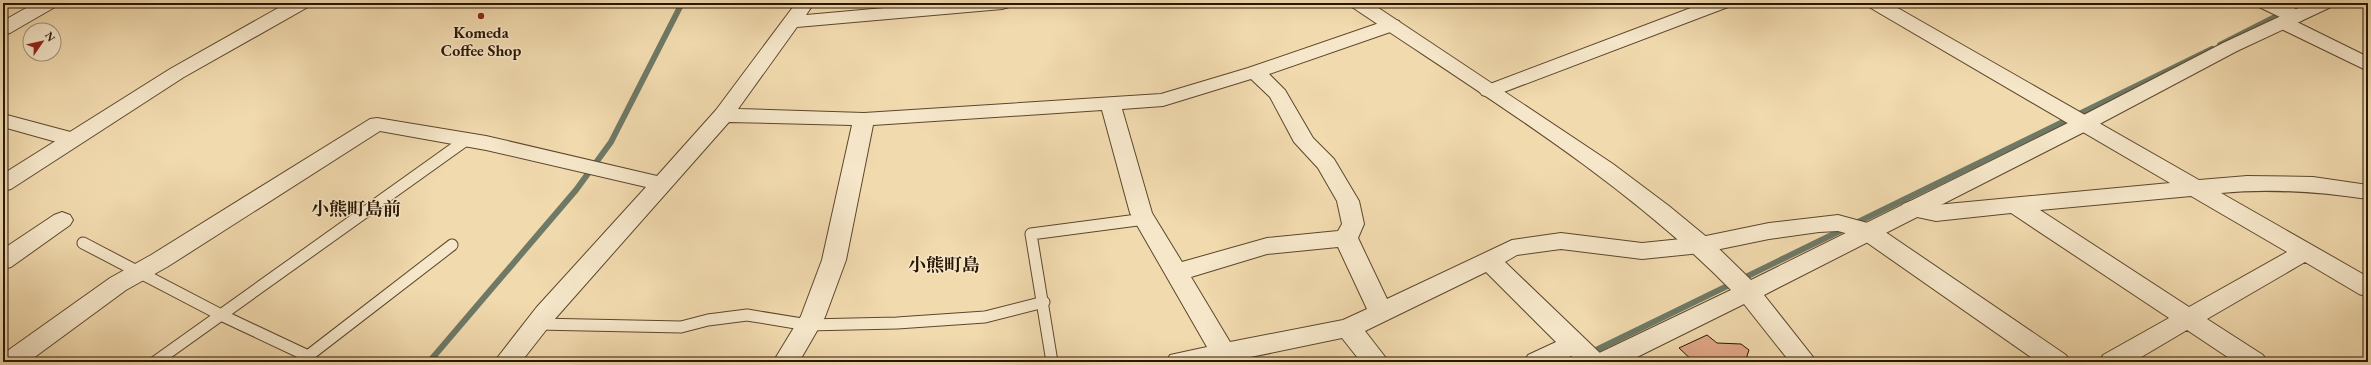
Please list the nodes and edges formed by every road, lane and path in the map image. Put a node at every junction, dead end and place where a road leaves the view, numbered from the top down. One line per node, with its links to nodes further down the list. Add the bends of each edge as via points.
1 (48, 3): 14 (street)
2 (301, 3): 23 (street, via 210,53)
3 (806, 3): 12 (street)
4 (1002, 3): 10 (street)
5 (1359, 3): 13 (street)
6 (1721, 3): 17 (street)
7 (1876, 3): 22 (street)
8 (2266, 3): 11 (street)
9 (2324, 3): 11 (street)
10 (958, 5): 12 (street)
11 (2290, 20): 15 (street); 22 (street, via 2230,47)
12 (791, 22): 19 (street)
13 (1392, 25): 16 (street); 17 (street)
14 (3, 29)
15 (2368, 65)
16 (1254, 72): 18 (street, via 1163,100); 34 (street, via 1278,94 1305,142 1326,164 1348,201 1353,224)
17 (1489, 91): 37 (street, via 1605,169 1662,211)
18 (1111, 105): 20 (street); 31 (street, via 1141,213)
19 (722, 115): 20 (street); 26 (street)
20 (864, 119): 50 (street, via 834,260)
21 (3, 120): 23 (street)
22 (2083, 124): 27 (street); 30 (street)
23 (71, 139): 25 (street)
24 (466, 140): 26 (street); 41 (street, via 377,124); 47 (lane)
25 (3, 184)
26 (662, 184): 49 (street)
27 (2196, 189): 28 (street, via 2247,183 2313,184); 29 (street); 38 (street)
28 (2368, 192)
29 (2015, 205): 30 (street, via 1936,213); 48 (street)
30 (1911, 209): 33 (street)
31 (1145, 219): 42 (street); 45 (lane, via 1031,234)
32 (62, 220): 39 (street)
33 (1867, 231): 37 (street, via 1838,223 1819,224); 44 (street); 63 (street)
34 (1346, 238): 42 (street, via 1267,246); 46 (street)
35 (83, 243): 41 (lane)
36 (452, 245): 47 (lane, via 308,356)
37 (1701, 245): 40 (street, via 1642,251 1561,241 1512,248); 44 (street)
38 (2305, 252): 43 (street); 48 (street)
39 (3, 261)
40 (1489, 261): 46 (street); 53 (street)
41 (141, 272): 47 (lane); 54 (street, via 118,284)
42 (1178, 272): 52 (street)
43 (2368, 288)
44 (1748, 292): 53 (street); 62 (street)
45 (1044, 302): 50 (lane, via 985,317 897,323); 58 (lane)
46 (1381, 313): 51 (street)
47 (221, 315): 55 (lane)
48 (2189, 320): 64 (street); 65 (street)
49 (537, 324): 50 (lane, via 681,327 708,320 747,315); 56 (street)
50 (808, 325): 57 (street)
51 (1348, 328): 52 (street); 60 (street)
52 (1224, 353): 59 (street)
53 (1588, 356): 61 (street)
54 (10, 362)
55 (155, 362)
56 (507, 362)
57 (786, 362)
58 (1052, 362)
59 (1179, 362)
60 (1376, 362)
61 (1537, 362)
62 (1804, 362)
63 (2057, 362)
64 (2112, 362)
65 (2254, 362)

